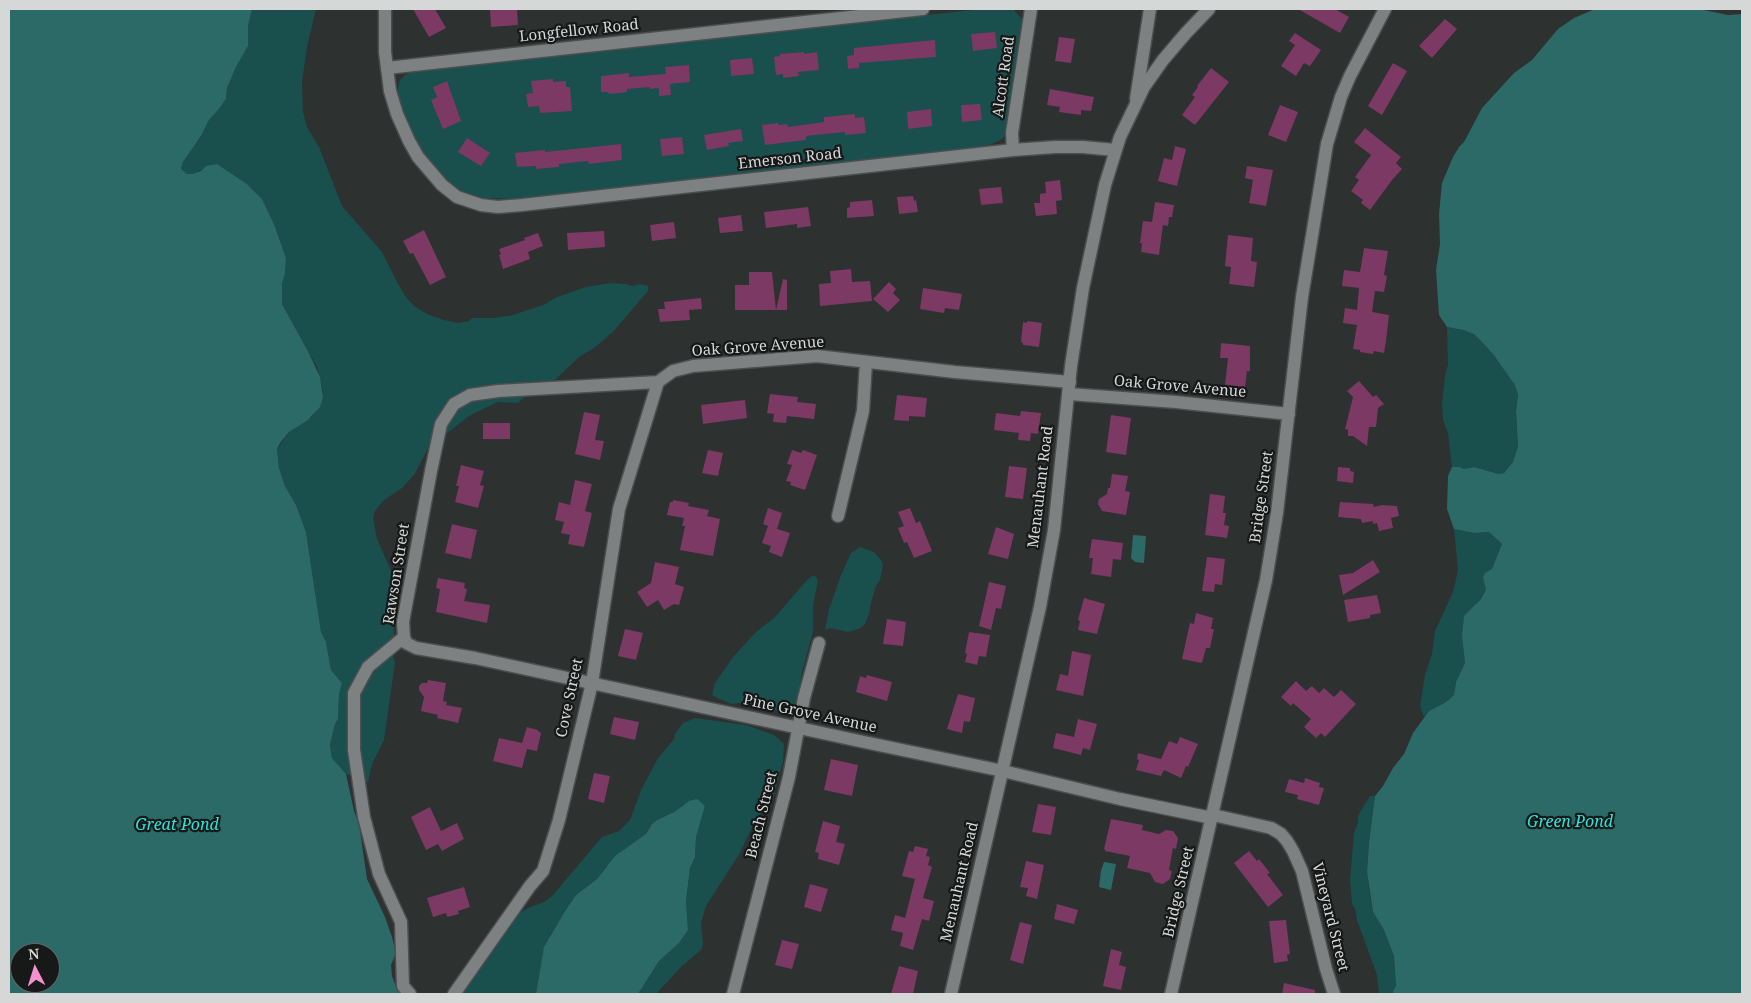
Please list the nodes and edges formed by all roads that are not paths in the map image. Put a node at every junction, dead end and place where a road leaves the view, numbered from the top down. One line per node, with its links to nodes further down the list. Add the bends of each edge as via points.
1 (385, 9): 7 (street)
2 (923, 9): 7 (street, Longfellow Road)
3 (1031, 9): 9 (street, Alcott Road, via 1012,133)
4 (1150, 9): 8 (street)
5 (1209, 9): 8 (street, Menauhant Road, via 1163,60)
6 (1385, 9): 15 (street, Bridge Street, via 1350,76 1327,144 1302,297)
7 (387, 68): 9 (street, Emerson Road, via 397,114 418,157 457,197 498,207)
8 (1135, 104): 10 (street, Menauhant Road)
9 (1013, 150): 10 (street, Emerson Road, via 1055,147)
10 (1115, 150): 13 (street, Menauhant Road, via 1082,288)
11 (866, 362): 12 (street, Oak Grove Avenue, via 817,356 694,366 673,371); 13 (street, Oak Grove Avenue); 16 (street, via 863,411)
12 (658, 382): 14 (street, Oak Grove Avenue, via 498,391 470,395); 19 (street, Cove Street, via 619,509)
13 (1069, 388): 15 (street, Oak Grove Avenue); 21 (street, Menauhant Road, via 1054,530)
14 (454, 404): 17 (street, Rawson Street, via 441,424 403,622)
15 (1289, 414): 22 (street, Bridge Street, via 1266,580)
16 (838, 516)
17 (404, 637): 19 (street, Pine Grove Avenue, via 406,643 416,648); 24 (street, Rawson Street, via 368,667 354,693 354,750 364,818 379,874 401,922 403,986)
18 (819, 643): 20 (street, Beach Street)
19 (592, 683): 20 (street, Pine Grove Avenue); 25 (street, Cove Street, via 544,871)
20 (798, 728): 21 (street, Pine Grove Avenue); 26 (street, Beach Street, via 789,777)
21 (1003, 771): 22 (street, Pine Grove Avenue, via 1120,799); 27 (street, Menauhant Road)
22 (1213, 816): 23 (street, Pine Grove Avenue); 28 (street, Bridge Street)
23 (1271, 828): 29 (street, Vineyard Street, via 1287,840 1298,861)
24 (410, 994)
25 (454, 994)
26 (733, 994)
27 (951, 994)
28 (1171, 994)
29 (1334, 994)

